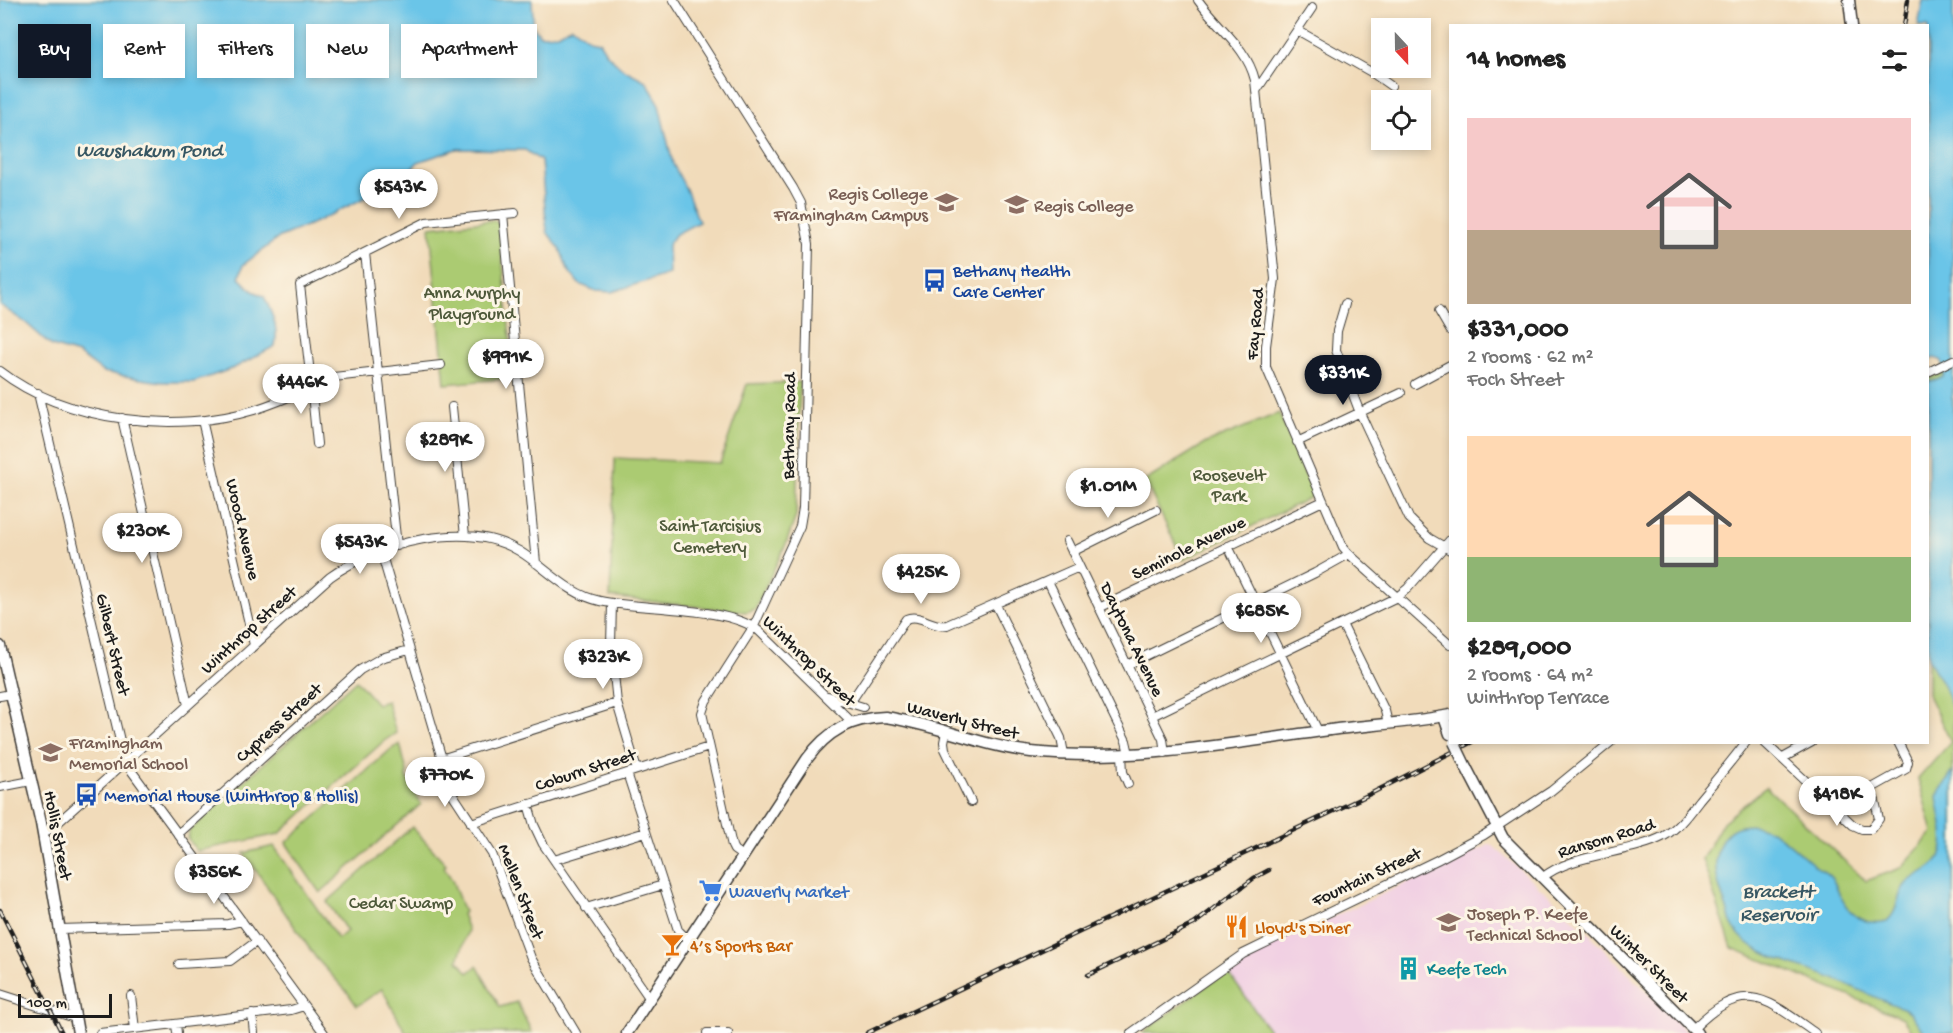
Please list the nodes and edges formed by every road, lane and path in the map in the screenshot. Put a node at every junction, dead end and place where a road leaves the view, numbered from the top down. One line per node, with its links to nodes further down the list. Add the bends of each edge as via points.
1 (674, 0): 50 (street, Bethany Road, via 794,188 809,244 802,516 794,542)
2 (1198, 0): 8 (street, Fay Road, via 1239,47 1248,61)
3 (1849, 0): 5 (main road)
4 (1312, 8): 6 (street)
5 (1852, 24)
6 (1297, 30): 7 (street); 8 (street)
7 (1391, 86)
8 (1257, 91): 29 (street, Fay Road, via 1275,279 1266,367)
9 (515, 213): 10 (street)
10 (503, 214): 11 (street, via 431,220); 41 (street)
11 (365, 253): 19 (street); 21 (street, via 300,285)
12 (1345, 304): 26 (street, via 1336,350)
13 (1439, 310): 14 (street)
14 (1449, 328)
15 (1953, 360): 20 (street)
16 (441, 365): 19 (street)
17 (1449, 365): 22 (street)
18 (0, 370): 23 (street)
19 (378, 371): 21 (street, via 325,378); 35 (street)
20 (1929, 372)
21 (311, 384): 28 (street, via 256,410); 30 (street)
22 (1415, 384)
23 (38, 393): 27 (street, via 76,408); 81 (street, Gilbert Street)
24 (1401, 393): 26 (street)
25 (452, 407): 33 (street)
26 (1360, 413): 29 (street); 37 (street, via 1409,518)
27 (122, 418): 28 (street); 61 (street)
28 (202, 420): 52 (street, Wood Avenue)
29 (1297, 442): 31 (street, Fay Road)
30 (317, 444)
31 (1323, 501): 36 (street, Seminole Avenue); 40 (street, Fay Road)
32 (1156, 510): 39 (street)
33 (465, 536): 35 (street, Winthrop Street, via 430,538); 41 (street, Winthrop Street, via 488,538)
34 (1067, 542): 39 (street, Daytona Avenue)
35 (397, 546): 38 (street, Winthrop Street)
36 (1228, 546): 45 (street); 48 (street, Seminole Avenue)
37 (1447, 548): 44 (street)
38 (381, 552): 52 (street, Winthrop Street, via 330,578); 54 (street, Mellen Street)
39 (1072, 552): 42 (street, Daytona Avenue)
40 (1349, 554): 44 (street, Fay Road); 45 (street)
41 (536, 563): 46 (street, Winthrop Street, via 580,594)
42 (1079, 567): 43 (street); 48 (street, Daytona Avenue)
43 (1048, 581): 47 (street); 78 (street, via 1126,741)
44 (1397, 597): 49 (street); 51 (street, Fay Road)
45 (1256, 602): 55 (street); 56 (street)
46 (612, 603): 50 (street, Winthrop Street, via 717,616); 60 (street, via 611,645)
47 (996, 605): 59 (street, via 942,626 915,617 906,619); 77 (street, via 1061,738)
48 (1099, 608): 56 (street, Daytona Avenue)
49 (1342, 624): 55 (street); 66 (street)
50 (754, 626): 58 (street, Winthrop Street); 75 (street, Bethany Road, via 703,706)
51 (1449, 644)
52 (254, 645): 61 (street, Winthrop Street)
53 (0, 646): 57 (main road, Hollis Street)
54 (410, 650): 80 (street, Mellen Street); 95 (street, Cypress Street, via 381,658 360,670)
55 (1281, 654): 63 (street); 67 (street)
56 (1127, 665): 63 (street, Daytona Avenue)
57 (6, 695): 84 (main road, Hollis Street)
58 (824, 695): 59 (street); 65 (street, Winthrop Street)
59 (850, 703): 62 (street)
60 (617, 704): 80 (street); 82 (street)
61 (188, 705): 81 (street, Winthrop Street)
62 (863, 707)
63 (1152, 716): 76 (street, Daytona Avenue)
64 (1447, 716): 66 (main road, Waverly Street)
65 (852, 722): 68 (main road, Waverly Street, via 885,717); 96 (main road, Waverly Street, via 835,730 817,746)
66 (1388, 723): 67 (main road, Waverly Street)
67 (1318, 731): 76 (main road, Waverly Street)
68 (946, 732): 77 (main road, Waverly Street, via 1010,749); 88 (street, via 945,749)
69 (1455, 744): 92 (main road, Winter Street, bridge)
70 (1609, 744): 92 (street, Fountain Street, via 1564,781)
71 (1744, 744): 98 (street, Ransom Road, via 1667,835 1555,869)
72 (1766, 744): 79 (street)
73 (1808, 744): 79 (street)
74 (1900, 744): 87 (street, via 1908,765)
75 (708, 747): 82 (street, Coburn Street); 96 (street, Bethany Road, via 732,846)
76 (1165, 753): 78 (main road, Waverly Street)
77 (1064, 754): 78 (main road, Waverly Street)
78 (1125, 754): 85 (street)
79 (1783, 758): 90 (street)
80 (441, 759): 91 (street, Mellen Street, via 452,794)
81 (125, 762): 94 (street, Winthrop Street); 95 (street)
82 (638, 770): 83 (street, Coburn Street)
83 (627, 773): 89 (street, Coburn Street); 93 (street)
84 (31, 781): 86 (street); 94 (main road, Hollis Street)
85 (1128, 784)
86 (0, 787)
87 (1870, 790): 90 (street); 90 (street, via 1879,819 1871,829 1857,828)
88 (971, 802)
89 (528, 804): 91 (street, Coburn Street); 97 (street, via 538,835)
90 (1836, 808)
91 (471, 823): 119 (street, Mellen Street, via 492,854 531,958)
92 (1497, 827): 98 (main road, Winter Street); 123 (street, Fountain Street, via 1243,954)
93 (646, 832): 97 (street); 99 (street)
94 (43, 834): 102 (main road, Hollis Street)
95 (178, 834): 101 (street)
96 (744, 857): 103 (main road, Waverly Street)
97 (554, 860): 100 (street)
98 (1542, 878): 114 (main road, Winter Street)
99 (663, 885): 100 (street); 103 (street, via 678,930)
100 (586, 908): 108 (street)
101 (242, 921): 102 (street); 104 (street)
102 (60, 929): 111 (main road, Hollis Street)
103 (688, 940): 108 (main road, Waverly Street)
104 (257, 941): 105 (street, via 230,961); 109 (street)
105 (179, 964)
106 (0, 994): 111 (street)
107 (131, 996): 113 (street)
108 (650, 999): 120 (main road, Waverly Street)
109 (304, 1006): 110 (street); 118 (street)
110 (252, 1014): 112 (street); 117 (street)
111 (75, 1018): 115 (main road, Hollis Street)
112 (176, 1028): 113 (street)
113 (135, 1029): 116 (street)
114 (1695, 1031): 124 (street, via 1720,1007 1750,997 1769,1002)
115 (78, 1033)
116 (100, 1033)
117 (254, 1033)
118 (324, 1033)
119 (576, 1033)
120 (627, 1033)
121 (706, 1033): 122 (street)
122 (728, 1033)
123 (1131, 1033)
124 (1815, 1033)

